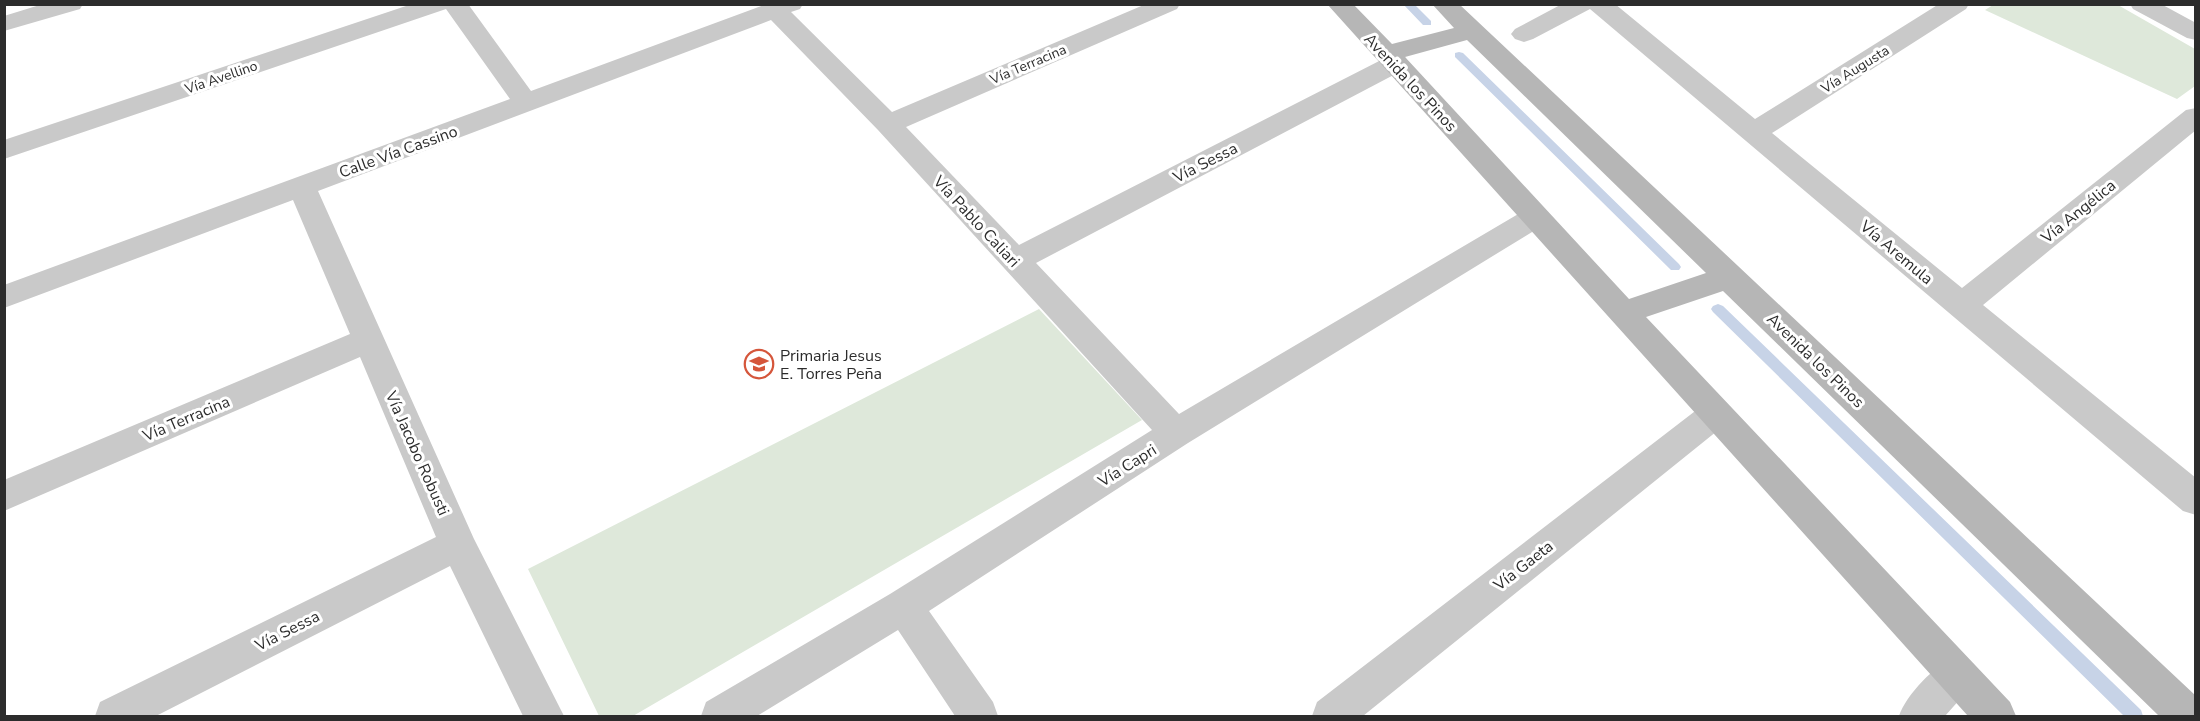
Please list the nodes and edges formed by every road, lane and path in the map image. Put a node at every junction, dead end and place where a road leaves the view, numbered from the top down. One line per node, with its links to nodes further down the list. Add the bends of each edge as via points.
1 (71, 4): 12 (street)
2 (438, 4): 21 (street, Vía Avellino)
3 (455, 4): 17 (street)
4 (1168, 4): 19 (street, Vía Terracina)
5 (1339, 4): 16 (street, Avenida los Pinos)
6 (1444, 4): 14 (street, Avenida los Pinos)
7 (1582, 4): 15 (street)
8 (1599, 4): 20 (street, Vía Aremula)
9 (1957, 4): 20 (street, Vía Augusta)
10 (2142, 4): 13 (street)
11 (783, 7): 17 (street, Calle Vía Cassino); 19 (street, Vía Pablo Caliari)
12 (4, 24)
13 (2191, 26)
14 (1471, 31): 16 (street); 25 (street, Avenida los Pinos)
15 (1524, 34)
16 (1391, 59): 23 (street, Avenida los Pinos); 24 (street, Vía Sessa)
17 (526, 103): 22 (street, Calle Vía Cassino)
18 (2196, 116): 27 (street, Vía Angélica)
19 (888, 124): 24 (street, Vía Pablo Caliari)
20 (1754, 133): 27 (street, Vía Aremula)
21 (4, 150)
22 (302, 186): 26 (street, Calle Vía Cassino); 29 (street, Vía Jacobo Robusti)
23 (1535, 217): 28 (street, Avenida los Pinos); 31 (street, Vía Capri)
24 (1014, 261): 31 (street, Vía Pablo Caliari)
25 (1729, 277): 28 (street); 44 (street, Avenida los Pinos)
26 (4, 297)
27 (1961, 306): 33 (street, Vía Aremula)
28 (1623, 313): 30 (street, Avenida los Pinos)
29 (368, 340): 32 (street, Vía Terracina); 34 (street, Vía Jacobo Robusti)
30 (1715, 414): 36 (street, Avenida los Pinos); 41 (street, Vía Gaeta)
31 (1176, 433): 35 (street, Vía Capri)
32 (4, 496)
33 (2196, 500)
34 (458, 544): 37 (street, Vía Sessa); 38 (street, Vía Jacobo Robusti)
35 (904, 606): 39 (street, Vía Capri); 40 (street)
36 (1956, 675): 42 (street); 43 (street, Avenida los Pinos)
37 (115, 717)
38 (544, 717)
39 (721, 717)
40 (978, 717)
41 (1332, 717)
42 (1918, 717)
43 (1995, 717)
44 (2187, 717)

